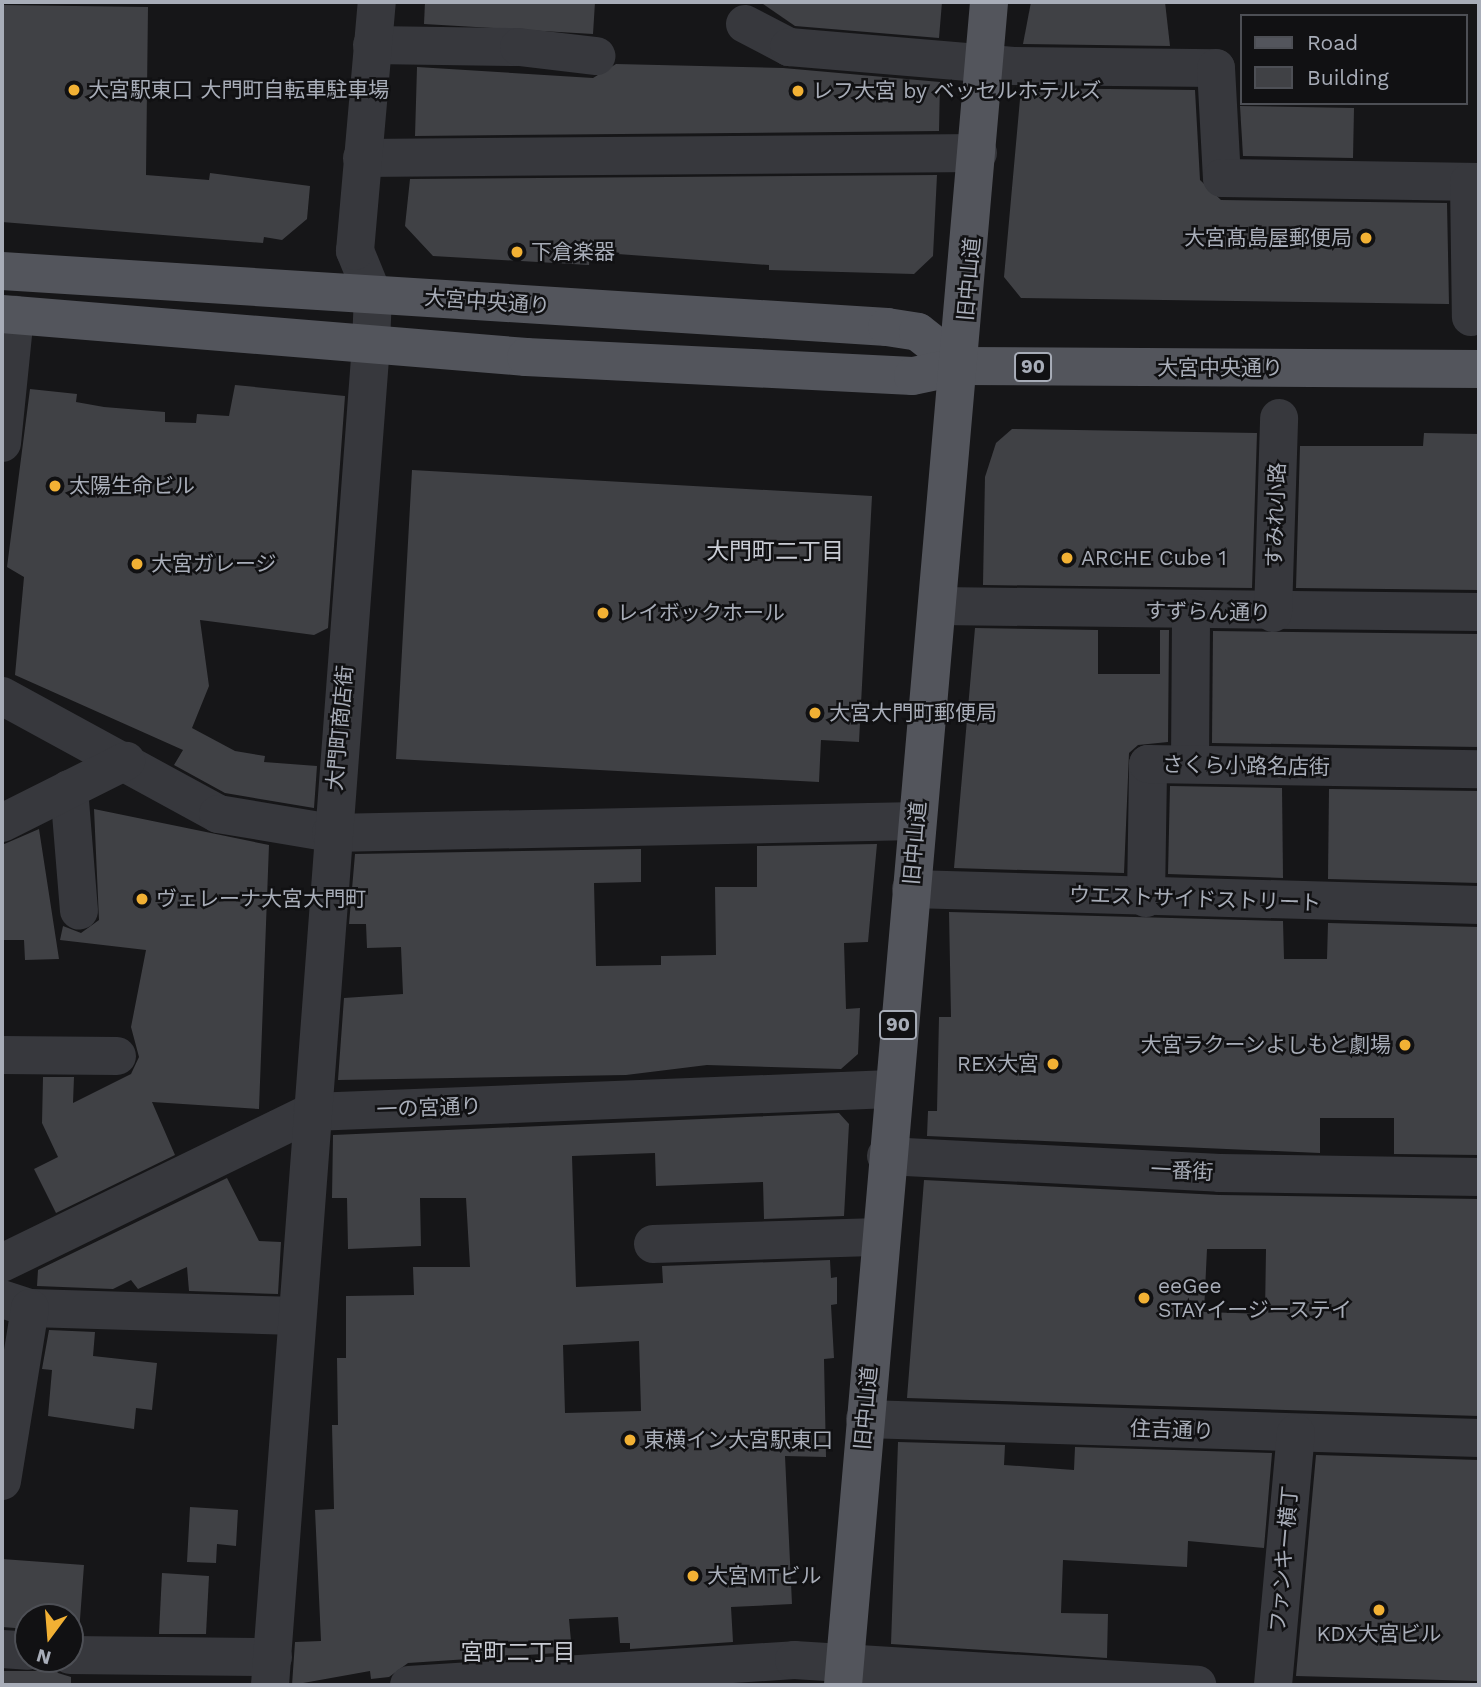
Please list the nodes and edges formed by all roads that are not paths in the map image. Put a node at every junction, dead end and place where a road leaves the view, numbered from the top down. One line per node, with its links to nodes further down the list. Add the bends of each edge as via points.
1 (377, 2): 4 (street)
2 (989, 2): 6 (main road, 旧中山道)
3 (745, 24): 6 (street, via 789,47)
4 (372, 45): 5 (street, via 519,47); 8 (street)
5 (596, 56)
6 (985, 63): 7 (main road, 旧中山道); 9 (street, via 1216,68 1222,178)
7 (978, 153): 8 (street); 15 (main road, 旧中山道)
8 (362, 158): 11 (street, via 355,251)
9 (1474, 182): 13 (street)
10 (2, 271): 11 (main road, 大宮中央通り)
11 (373, 295): 14 (street, 大門町商店街); 15 (main road, 大宮中央通り, via 887,327 919,332)
12 (8, 315): 14 (main road, 大宮中央通り); 18 (street)
13 (1471, 317)
14 (371, 344): 15 (main road, 大宮中央通り, via 913,376); 30 (street, 大門町商店街)
15 (961, 366): 16 (main road, 大宮中央通り / 90); 19 (main road, 旧中山道 / 90)
16 (1479, 369)
17 (1279, 418): 22 (street, すみれ小路)
18 (2, 443)
19 (938, 606): 21 (street, すずらん通り); 28 (main road, 旧中山道 / 90)
20 (1479, 612): 22 (street, すずらん通り)
21 (1191, 613): 22 (street, すずらん通り); 25 (street)
22 (1273, 613)
23 (2, 696): 24 (street)
24 (126, 761): 27 (street); 30 (street, via 218,814)
25 (1190, 764): 26 (street, さくら小路名店街); 32 (street, さくら小路名店街, via 1148,764)
26 (1479, 769)
27 (69, 789): 29 (street); 34 (street)
28 (917, 821): 30 (street); 31 (main road, 旧中山道 / 90)
29 (2, 823)
30 (331, 833): 38 (street, 大門町商店街)
31 (911, 889): 32 (street, ウエストサイドストリート); 37 (main road, 旧中山道 / 90)
32 (1146, 898): 33 (street, ウエストサイドストリート)
33 (1479, 905)
34 (79, 911)
35 (2, 1055): 36 (street)
36 (117, 1056)
37 (891, 1089): 38 (street, 一の宮通り); 39 (main road, 旧中山道 / 90)
38 (312, 1112): 43 (street, 一の宮通り); 45 (street, 大門町商店街)
39 (886, 1156): 40 (street, 一番街, via 1220,1173); 41 (main road, 旧中山道 / 90)
40 (1479, 1177)
41 (880, 1237): 42 (street); 46 (main road, 旧中山道 / 90)
42 (653, 1244)
43 (2, 1263)
44 (16, 1304): 45 (street); 49 (street)
45 (296, 1316): 51 (street, 大門町商店街)
46 (865, 1419): 47 (street, 住吉通り); 52 (main road, 旧中山道 / 90)
47 (1296, 1433): 48 (street, 住吉通り); 55 (street, ファンキー横丁)
48 (1479, 1438)
49 (2, 1481)
50 (85, 1666): 51 (street)
51 (272, 1671)
52 (844, 1674): 53 (street, via 794,1660); 54 (street)
53 (409, 1685)
54 (1198, 1685)
55 (1273, 1685)

